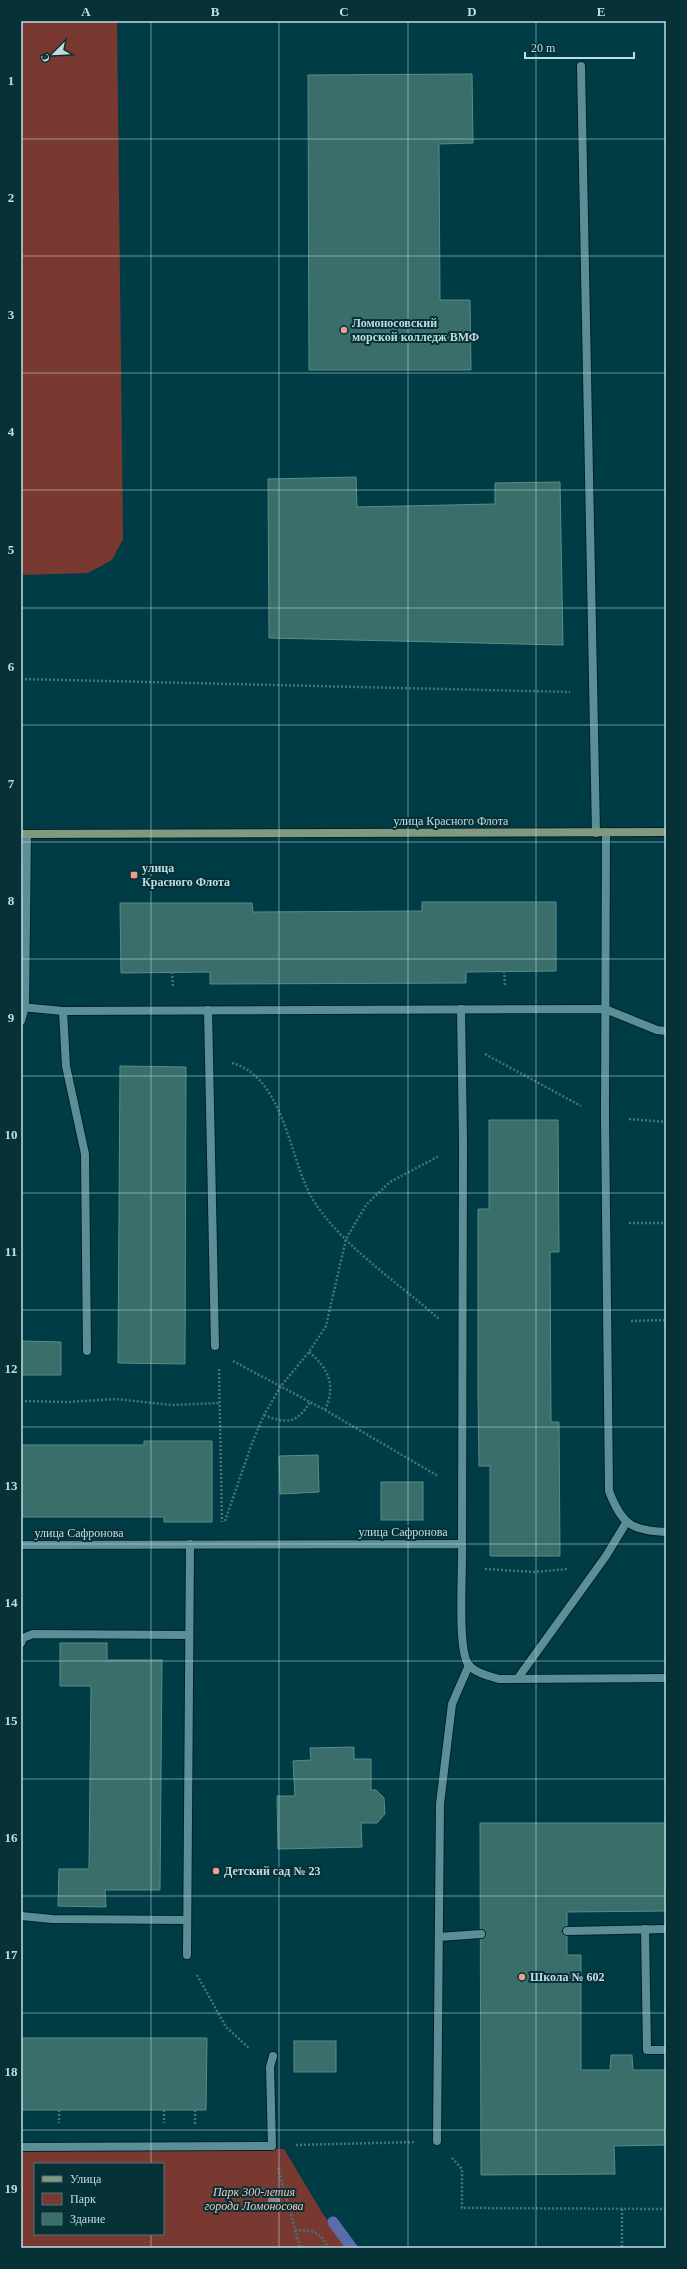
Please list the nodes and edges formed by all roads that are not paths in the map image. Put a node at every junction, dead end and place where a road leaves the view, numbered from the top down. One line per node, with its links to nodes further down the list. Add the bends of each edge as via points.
1 (581, 66): 4 (lane)
2 (606, 832): 3 (main road, улица Красного Флота); 4 (main road, улица Красного Флота); 8 (lane)
3 (666, 832)
4 (596, 833): 5 (main road, улица Красного Флота)
5 (24, 834): 6 (lane)
6 (23, 1007): 10 (lane); 11 (lane)
7 (461, 1009): 8 (lane); 9 (lane); 18 (lane)
8 (605, 1009): 12 (lane, via 657,1030); 15 (lane, via 609,1491 616,1510)
9 (208, 1010): 10 (lane); 13 (lane)
10 (63, 1012): 14 (lane, via 66,1066 85,1154)
11 (21, 1021)
12 (666, 1031)
13 (217, 1349)
14 (87, 1351)
15 (626, 1523): 16 (lane, via 650,1532); 23 (lane, via 606,1556)
16 (666, 1532)
17 (190, 1544): 18 (lane, улица Сафронова); 19 (lane, улица Сафронова); 20 (lane)
18 (462, 1544): 22 (lane, улица Сафронова, via 463,1647)
19 (21, 1545)
20 (189, 1635): 21 (lane, via 33,1634 23,1638); 26 (lane)
21 (21, 1643)
22 (468, 1665): 23 (lane, via 481,1674); 31 (lane, via 452,1704 440,1804)
23 (518, 1678): 24 (lane)
24 (666, 1678)
25 (21, 1916): 26 (lane, via 52,1919)
26 (188, 1920): 32 (lane)
27 (645, 1929): 28 (lane); 29 (lane); 33 (lane, via 647,2050)
28 (666, 1929)
29 (567, 1931)
30 (480, 1934): 31 (lane)
31 (439, 1937): 35 (lane)
32 (187, 1955)
33 (666, 2050)
34 (274, 2056): 36 (lane, via 270,2067 272,2146)
35 (437, 2142)
36 (21, 2147)

